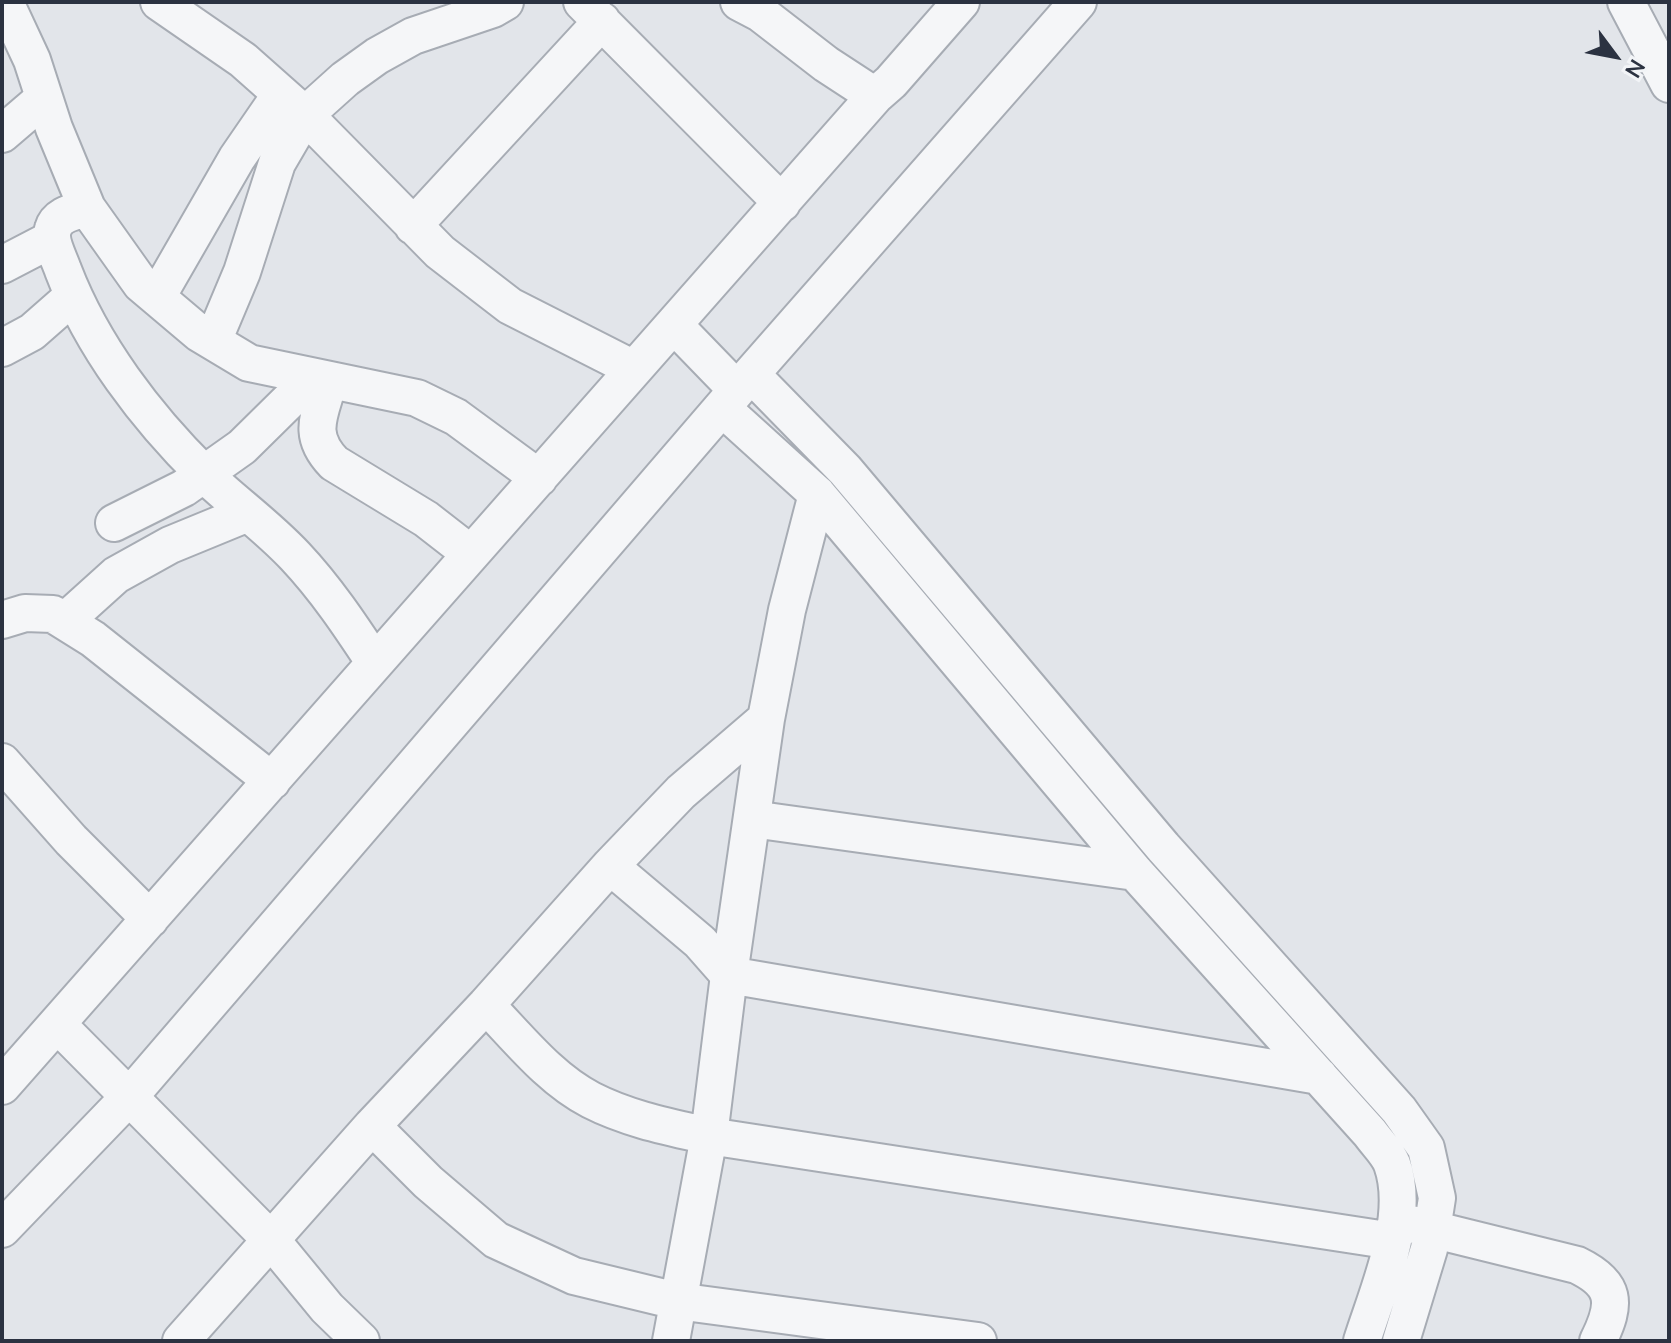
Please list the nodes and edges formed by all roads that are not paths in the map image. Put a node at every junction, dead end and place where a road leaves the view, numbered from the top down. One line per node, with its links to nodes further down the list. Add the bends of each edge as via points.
1 (5, 2): 11 (street)
2 (159, 2): 12 (street, via 243,60)
3 (505, 2): 12 (street, via 413,36)
4 (739, 2): 10 (street)
5 (961, 2): 10 (street)
6 (1078, 2): 26 (street)
7 (1626, 2): 9 (street)
8 (592, 11): 14 (street); 16 (street)
9 (1669, 84)
10 (875, 96): 14 (street)
11 (44, 98): 13 (street); 15 (street)
12 (293, 105): 16 (street); 20 (street, via 237,158); 22 (street, via 242,272)
13 (2, 134)
14 (782, 203): 21 (street)
15 (87, 208): 17 (street, via 63,216); 20 (street, via 141,284)
16 (413, 226): 24 (street, via 510,306)
17 (52, 239): 18 (street); 19 (street)
18 (2, 265)
19 (73, 296): 23 (street, via 32,332); 27 (street, via 142,406)
20 (157, 297): 22 (street)
21 (675, 326): 24 (street); 26 (street)
22 (213, 341): 25 (street, via 249,363)
23 (2, 348)
24 (634, 369): 28 (street)
25 (320, 379): 27 (street); 28 (street, via 417,398 456,417); 32 (street, via 316,433 322,450)
26 (736, 390): 29 (street); 48 (street); 52 (street, via 845,470 1163,847 1399,1110 1426,1148 1437,1198)
27 (204, 474): 30 (street); 31 (street)
28 (539, 478): 32 (street)
29 (817, 494): 36 (street); 41 (street)
30 (248, 513): 34 (street, via 170,545 116,575); 35 (street, via 329,594)
31 (114, 523)
32 (471, 554): 35 (street)
33 (2, 620): 34 (street, via 25,613 53,614)
34 (65, 621): 38 (street)
35 (375, 663): 38 (street)
36 (766, 719): 39 (street); 40 (street, via 681,792)
37 (2, 762): 42 (street)
38 (272, 781): 42 (street)
39 (752, 819): 41 (street); 43 (street)
40 (610, 866): 43 (street, via 700,942); 44 (street)
41 (1135, 872): 46 (street)
42 (150, 919): 45 (street)
43 (729, 975): 46 (street); 50 (street)
44 (486, 1005): 49 (street); 50 (street, via 548,1069 590,1100 644,1121)
45 (57, 1024): 47 (street); 48 (street)
46 (1319, 1076): 53 (street, via 1391,1163 1399,1199)
47 (2, 1086)
48 (129, 1097): 51 (street); 54 (street)
49 (372, 1126): 54 (street); 55 (street, via 496,1240 574,1276)
50 (709, 1136): 53 (street); 55 (street)
51 (2, 1229)
52 (1432, 1229): 53 (street); 61 (street); 62 (street, via 1599,1275 1610,1292 1611,1310)
53 (1394, 1230): 60 (street)
54 (272, 1241): 56 (street); 57 (street)
55 (677, 1301): 58 (street); 59 (street)
56 (181, 1341)
57 (361, 1341)
58 (671, 1341)
59 (978, 1341)
60 (1362, 1341)
61 (1401, 1341)
62 (1598, 1341)

